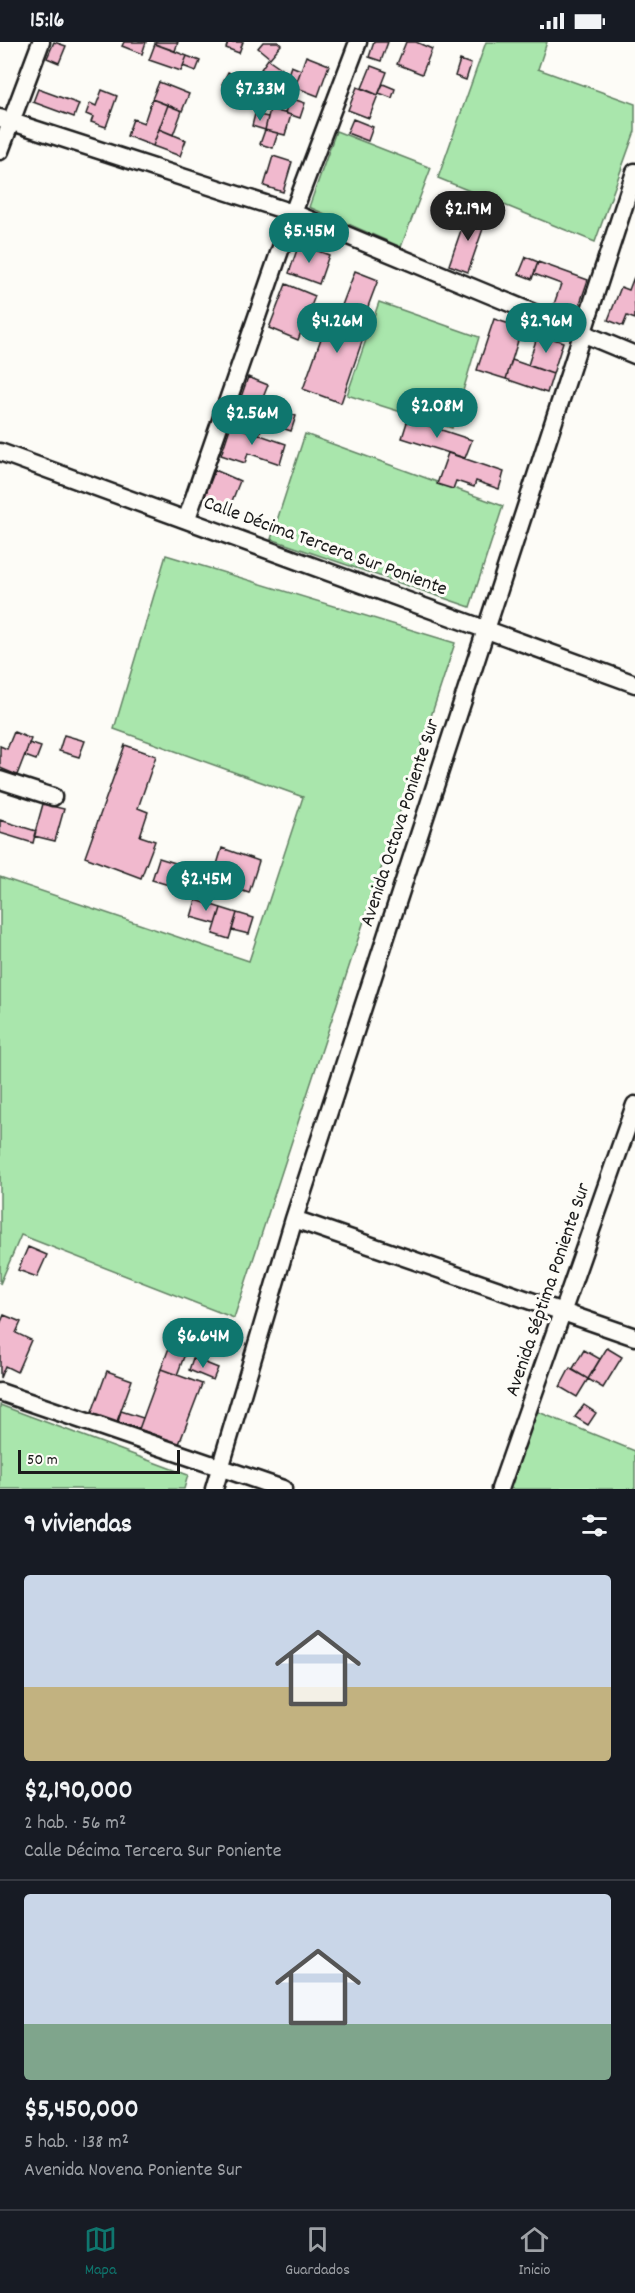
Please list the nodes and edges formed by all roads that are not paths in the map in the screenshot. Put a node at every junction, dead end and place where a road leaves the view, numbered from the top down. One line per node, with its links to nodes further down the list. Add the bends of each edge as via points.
1 (41, 42): 3 (street)
2 (358, 42): 6 (street)
3 (5, 120): 4 (street); 6 (street)
4 (0, 151)
5 (635, 172): 7 (street, Avenida Octava Poniente Sur)
6 (293, 213): 7 (street); 10 (street)
7 (583, 335): 8 (street); 11 (street, Avenida Octava Poniente Sur)
8 (635, 355)
9 (0, 452): 10 (street, Calle Décima Tercera Sur Poniente)
10 (187, 518): 11 (street, Calle Décima Tercera Sur Poniente)
11 (487, 629): 12 (street, Calle Décima Tercera Sur Poniente); 16 (street, Avenida Octava Poniente Sur)
12 (635, 684)
13 (0, 780): 14 (street)
14 (53, 797)
15 (635, 1105): 17 (street, Avenida Séptima Poniente Sur)
16 (294, 1219): 17 (street); 20 (street, Avenida Octava Poniente Sur)
17 (565, 1312): 18 (street); 23 (street, Avenida Séptima Poniente Sur)
18 (635, 1337)
19 (0, 1392): 20 (street)
20 (222, 1467): 21 (street, Avenida Octava Poniente Sur); 22 (street)
21 (214, 1489)
22 (283, 1489)
23 (500, 1489)

